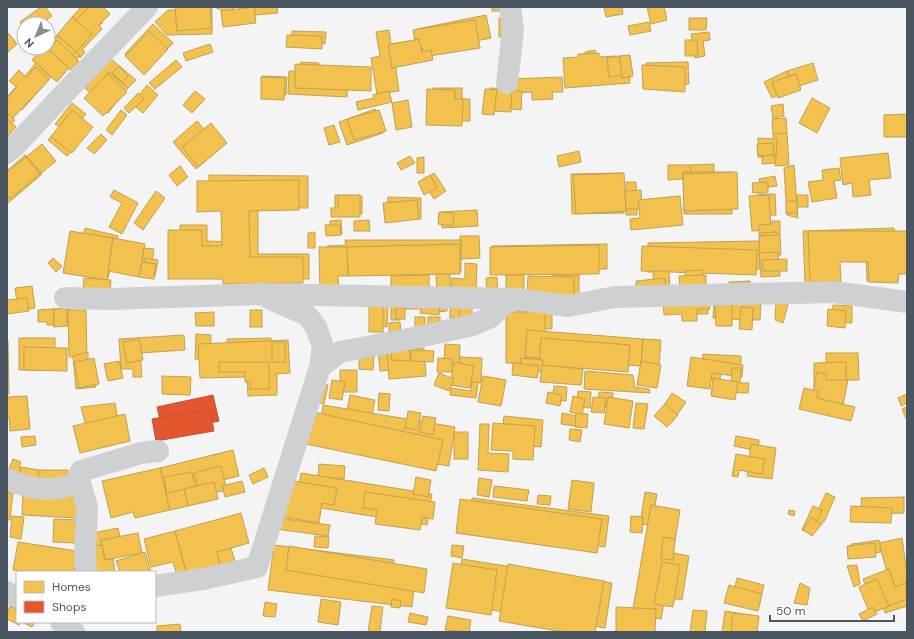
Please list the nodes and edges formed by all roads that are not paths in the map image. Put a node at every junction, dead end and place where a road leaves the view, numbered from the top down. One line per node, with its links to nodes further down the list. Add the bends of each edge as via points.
1 (147, 7): 4 (street)
2 (510, 7): 3 (street, via 513,30)
3 (507, 83)
4 (7, 153)
5 (260, 294): 6 (street); 7 (street); 9 (street, via 307,315 316,327 323,347)
6 (65, 298)
7 (517, 299): 8 (street, via 568,306 615,297 834,292); 9 (street, via 503,304 491,317 474,325 340,352)
8 (907, 302)
9 (320, 367): 14 (street, via 257,567)
10 (158, 451): 12 (street, via 141,453 81,471)
11 (7, 479): 12 (street, via 17,484 45,488)
12 (80, 483): 13 (street, via 87,507)
13 (86, 571)
14 (156, 586)
15 (7, 592): 16 (street)
16 (16, 596)
17 (62, 623): 18 (street)
18 (74, 632)

